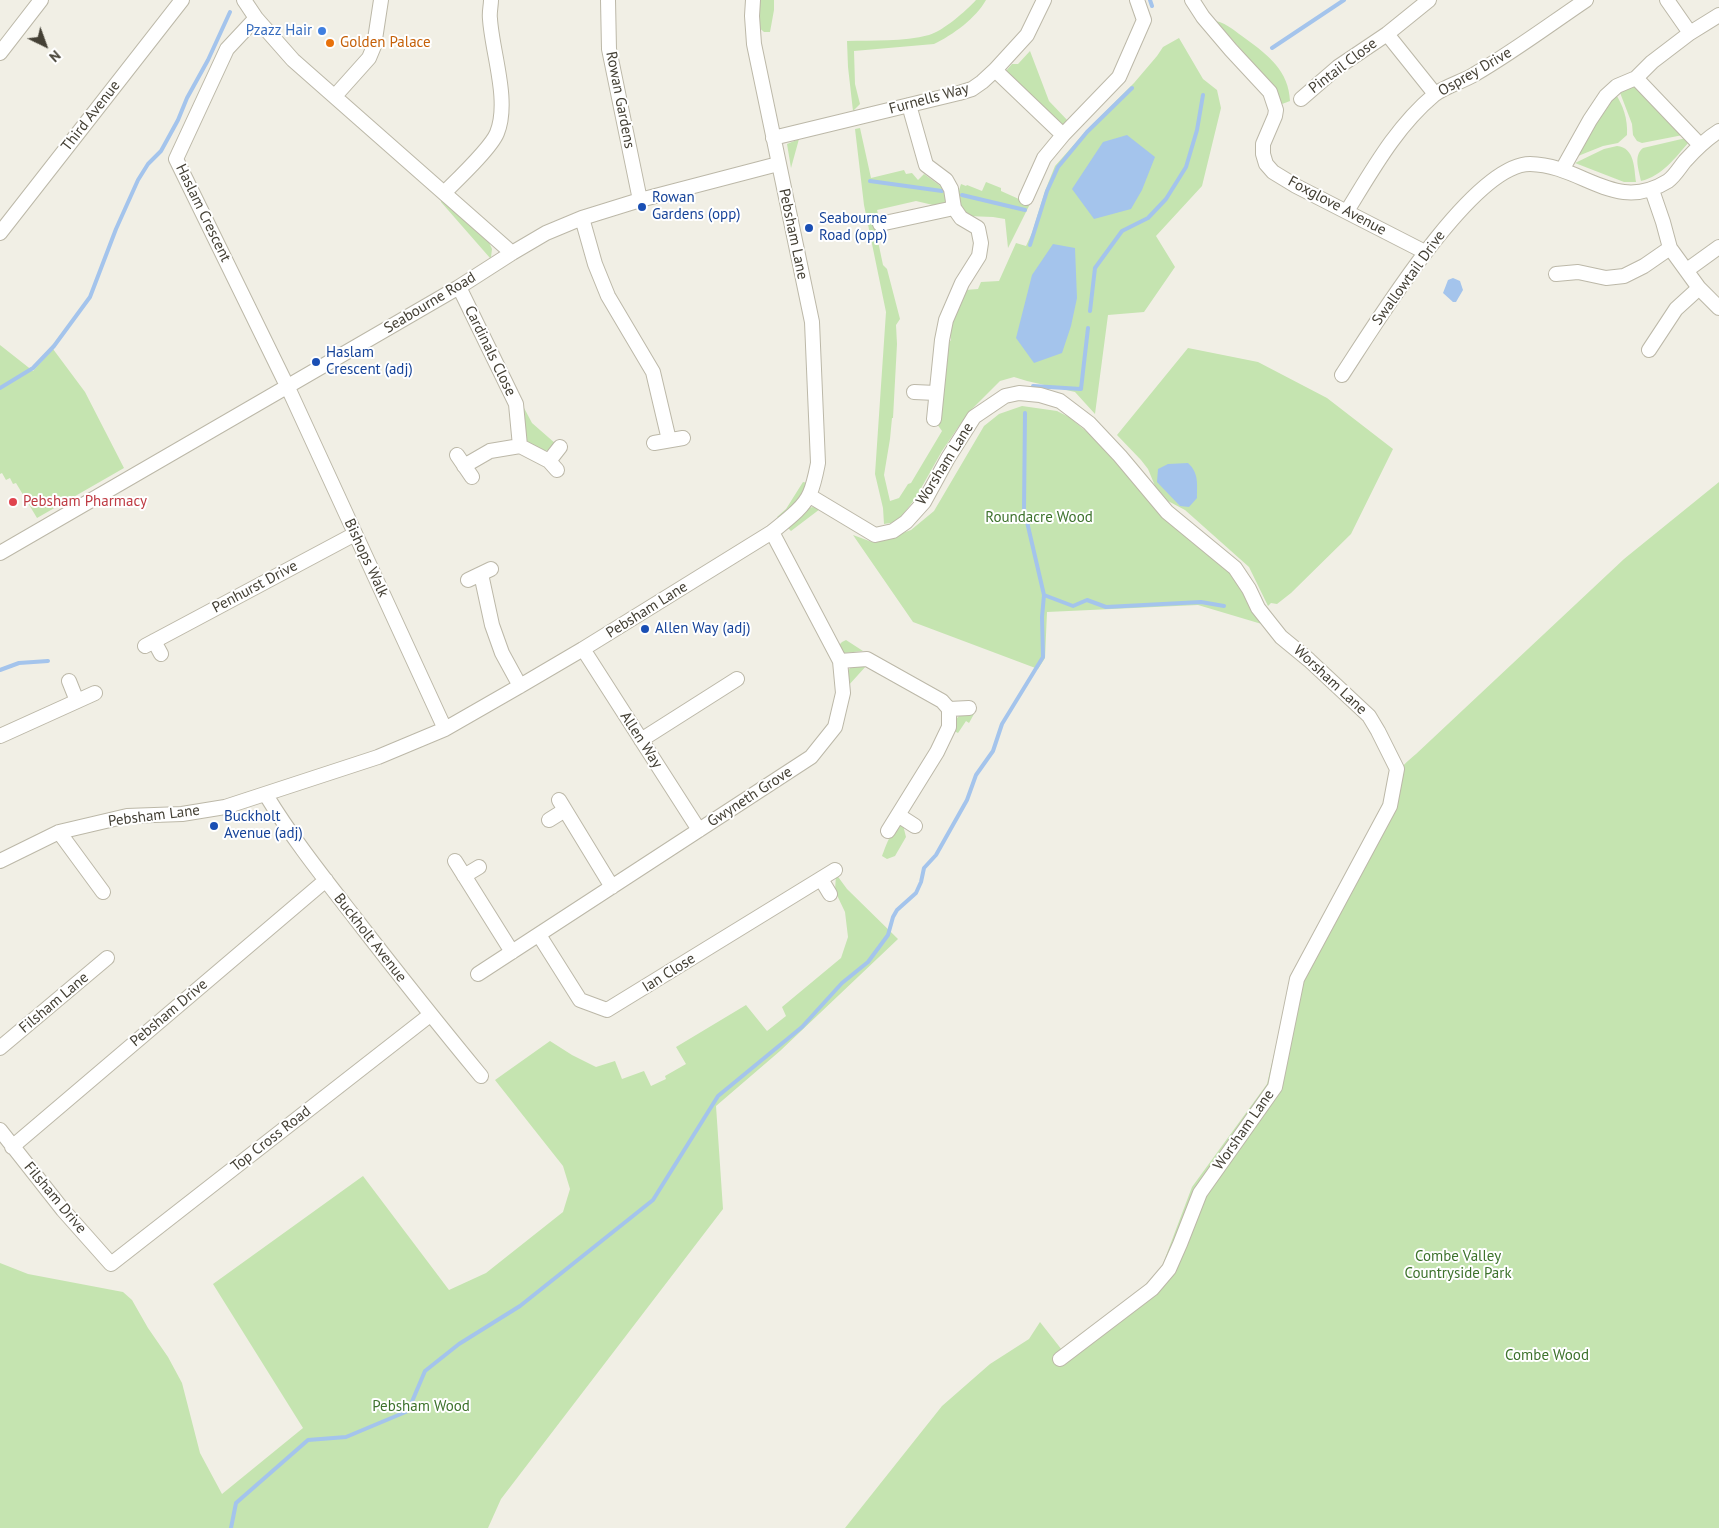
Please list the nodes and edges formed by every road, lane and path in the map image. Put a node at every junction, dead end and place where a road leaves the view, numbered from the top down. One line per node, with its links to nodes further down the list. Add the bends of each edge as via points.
1 (41, 0): 18 (street)
2 (182, 0): 39 (street, Third Avenue)
3 (244, 0): 15 (street)
4 (381, 0): 22 (street, via 369,58)
5 (492, 0): 32 (street, via 489,18 501,91 497,133)
6 (608, 0): 34 (street, Rowan Gardens, via 609,49)
7 (753, 0): 27 (street, Pebsham Lane, via 754,44)
8 (1044, 0): 19 (street, Furnells Way, via 1027,35)
9 (1138, 0): 26 (street, via 1144,20 1119,76)
10 (1192, 0): 36 (street, Foxglove Avenue, via 1203,17 1270,92 1276,110 1263,144 1266,164 1296,186)
11 (1429, 0): 17 (street, Pintail Close)
12 (1586, 0): 21 (street, Osprey Drive, via 1489,66)
13 (1667, 0): 16 (street)
14 (1719, 16): 16 (street)
15 (256, 18): 22 (street, via 293,60); 51 (street, Haslam Crescent, via 227,49 176,159)
16 (1690, 33): 20 (street)
17 (1386, 34): 21 (street); 23 (street, Pintail Close, via 1338,67)
18 (0, 53)
19 (995, 70): 24 (street, Furnells Way, via 972,88); 26 (street)
20 (1636, 78): 28 (street); 30 (street, via 1617,86 1606,96)
21 (1435, 94): 36 (street, Osprey Drive, via 1385,150)
22 (336, 96): 32 (street)
23 (1301, 99)
24 (909, 106): 27 (street, Furnells Way); 35 (street, via 926,165 946,180)
25 (1719, 131): 28 (street, Swallowtail Drive)
26 (1063, 135): 33 (street, via 1044,158)
27 (773, 138): 29 (street, Pebsham Lane)
28 (1700, 146): 31 (street, Swallowtail Drive, via 1670,179)
29 (778, 164): 34 (street, Seabourne Road); 61 (street, Pebsham Lane, via 812,322 818,463)
30 (1562, 170): 31 (street, Swallowtail Drive, via 1626,193); 42 (street, Swallowtail Drive, via 1530,164 1505,172 1476,195)
31 (1652, 190): 41 (street)
32 (444, 193): 43 (street)
33 (1026, 198)
34 (640, 200): 37 (street, Seabourne Road)
35 (954, 208): 38 (street); 53 (street, via 961,218 978,228 981,243 979,256 962,283 946,320)
36 (1347, 211): 42 (street, Foxglove Avenue)
37 (582, 218): 43 (street, Seabourne Road, via 546,233); 56 (street, via 608,296 653,372)
38 (880, 224)
39 (0, 233)
40 (1719, 246): 44 (street)
41 (1670, 248): 44 (street); 45 (street, via 1624,276 1606,278 1578,272)
42 (1425, 252): 50 (street, Swallowtail Drive)
43 (512, 253): 46 (street, Seabourne Road)
44 (1687, 270): 47 (street)
45 (1556, 274)
46 (459, 287): 51 (street, Seabourne Road); 58 (street, Cardinals Close, via 516,404)
47 (1699, 288): 48 (street); 49 (street, via 1676,309)
48 (1719, 308)
49 (1649, 350)
50 (1342, 375)
51 (287, 387): 63 (street, Bishops Walk); 64 (street, Seabourne Road)
52 (914, 392): 53 (street)
53 (936, 393): 54 (street)
54 (934, 419)
55 (683, 438): 56 (street)
56 (669, 440): 57 (street)
57 (654, 443)
58 (520, 446): 59 (street, via 553,466); 60 (street, via 490,451)
59 (560, 447)
60 (464, 466)
61 (810, 496): 62 (street, Pebsham Lane); 106 (street, Worsham Lane, via 875,535 893,531 924,502 974,417 1005,396 1019,393 1060,401 1089,423 1167,512 1235,568 1258,608 1281,636 1369,716 1397,770 1390,806 1297,978 1275,1087 1200,1194 1169,1269 1152,1289)
62 (772, 532): 66 (street, Pebsham Lane); 68 (street, Gwyneth Grove)
63 (355, 534): 67 (street, Penhurst Drive, via 150,643); 76 (street, Bishops Walk)
64 (0, 553)
65 (468, 580): 70 (street, via 486,571 492,625 502,653)
66 (583, 649): 70 (street, Pebsham Lane); 78 (street, Allen Way)
67 (162, 654)
68 (840, 661): 75 (street, via 867,659 942,701); 83 (street, Gwyneth Grove, via 843,694 835,727 811,757)
69 (69, 681): 73 (street)
70 (520, 686): 76 (street, Pebsham Lane)
71 (731, 687): 78 (street)
72 (95, 693): 73 (street)
73 (77, 701): 77 (street)
74 (969, 708): 75 (street)
75 (949, 709): 80 (street, via 949,727 937,752)
76 (445, 728): 79 (street, Pebsham Lane, via 378,758)
77 (0, 736)
78 (641, 740): 83 (street, Allen Way)
79 (266, 795): 85 (street, Pebsham Lane, via 225,807 182,814 127,816); 92 (street, Buckholt Avenue)
80 (898, 815): 82 (street); 84 (street)
81 (549, 820): 93 (street, via 562,805)
82 (915, 826)
83 (699, 830): 93 (street, Gwyneth Grove)
84 (888, 831)
85 (59, 832): 86 (street, Pebsham Lane); 94 (street)
86 (0, 861)
87 (455, 861): 90 (street)
88 (479, 867): 90 (street)
89 (834, 870): 91 (street, Ian Close)
90 (464, 876): 97 (street)
91 (820, 879): 95 (street); 96 (street, Ian Close, via 607,1010 580,1000)
92 (326, 880): 100 (street, Buckholt Avenue); 104 (street, Pebsham Drive)
93 (612, 887): 96 (street, Gwyneth Grove)
94 (103, 892)
95 (830, 894)
96 (539, 935): 97 (street, Gwyneth Grove)
97 (512, 952): 99 (street, Gwyneth Grove)
98 (107, 958): 101 (street, Filsham Lane)
99 (478, 974)
100 (430, 1015): 102 (street, Buckholt Avenue); 105 (street, Top Cross Road)
101 (0, 1048)
102 (481, 1076)
103 (0, 1130): 104 (street, Filsham Drive)
104 (12, 1147): 105 (street, Filsham Drive)
105 (111, 1264)
106 (1060, 1359)

